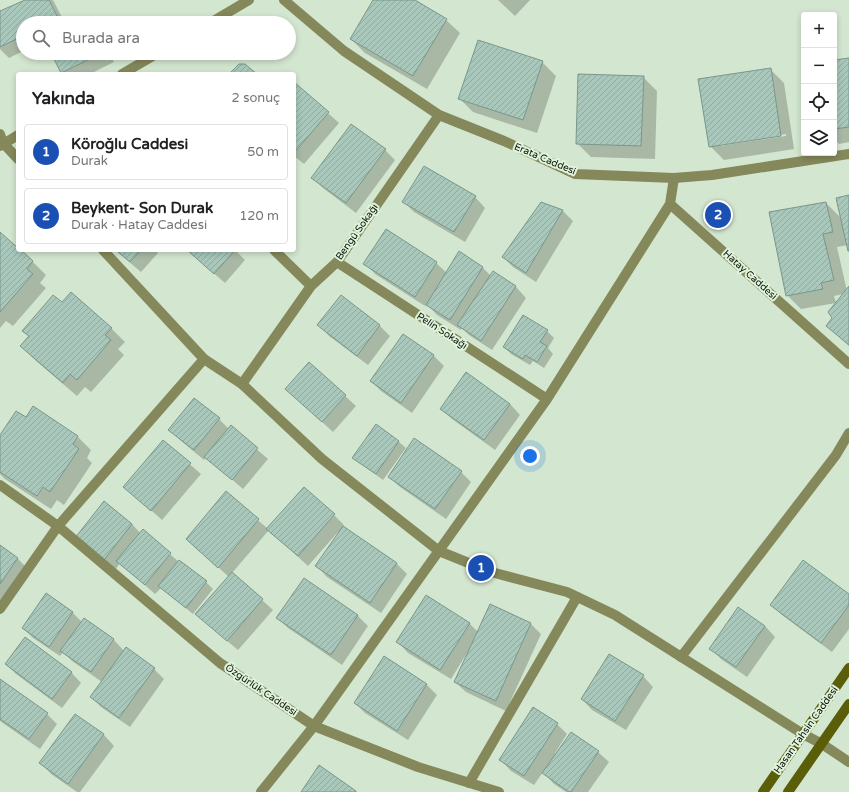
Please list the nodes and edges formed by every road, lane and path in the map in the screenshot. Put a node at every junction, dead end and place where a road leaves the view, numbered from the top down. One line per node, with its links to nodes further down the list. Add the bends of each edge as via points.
1 (249, 0): 3 (street)
2 (284, 0): 6 (street, Erata Caddesi, via 344,51)
3 (222, 16)
4 (146, 60): 5 (street)
5 (125, 72)
6 (439, 115): 11 (street, Erata Caddesi, via 504,141 575,174); 15 (street, Bengü Sokağı)
7 (16, 136): 8 (street)
8 (1, 141): 10 (street)
9 (849, 154): 11 (street, Erata Caddesi, via 712,175)
10 (16, 157)
11 (674, 178): 12 (street)
12 (670, 204): 18 (street, Hatay Caddesi); 20 (street)
13 (105, 252): 17 (street)
14 (276, 252): 16 (street)
15 (337, 262): 16 (street, Bengü Sokağı); 20 (street, Pelin Sokağı)
16 (311, 286): 19 (street, Bengü Sokağı)
17 (204, 359): 19 (street); 23 (street)
18 (849, 364)
19 (242, 384): 24 (street, via 322,459)
20 (547, 399): 24 (street)
21 (849, 433): 27 (street, via 836,455)
22 (0, 485): 23 (street, Özgürlük Caddesi)
23 (58, 526): 26 (street); 30 (street, Özgürlük Caddesi, via 220,663)
24 (439, 551): 25 (street, via 491,572 567,592); 30 (street)
25 (577, 597): 27 (street, via 615,616); 35 (street)
26 (0, 610)
27 (681, 657): 31 (street)
28 (849, 668): 31 (main road, Hasan Tahsin Caddesi)
29 (849, 704): 32 (main road, Hasan Tahsin Caddesi)
30 (314, 726): 35 (street, Özgürlük Caddesi, via 418,767); 37 (street)
31 (803, 734): 32 (street); 39 (main road, Hasan Tahsin Caddesi)
32 (822, 744): 33 (street); 40 (main road, Hasan Tahsin Caddesi)
33 (846, 760): 34 (street)
34 (849, 766)
35 (469, 783): 36 (street, Özgürlük Caddesi)
36 (486, 790): 38 (street, Özgürlük Caddesi)
37 (261, 792)
38 (499, 792)
39 (763, 792)
40 (788, 792)

